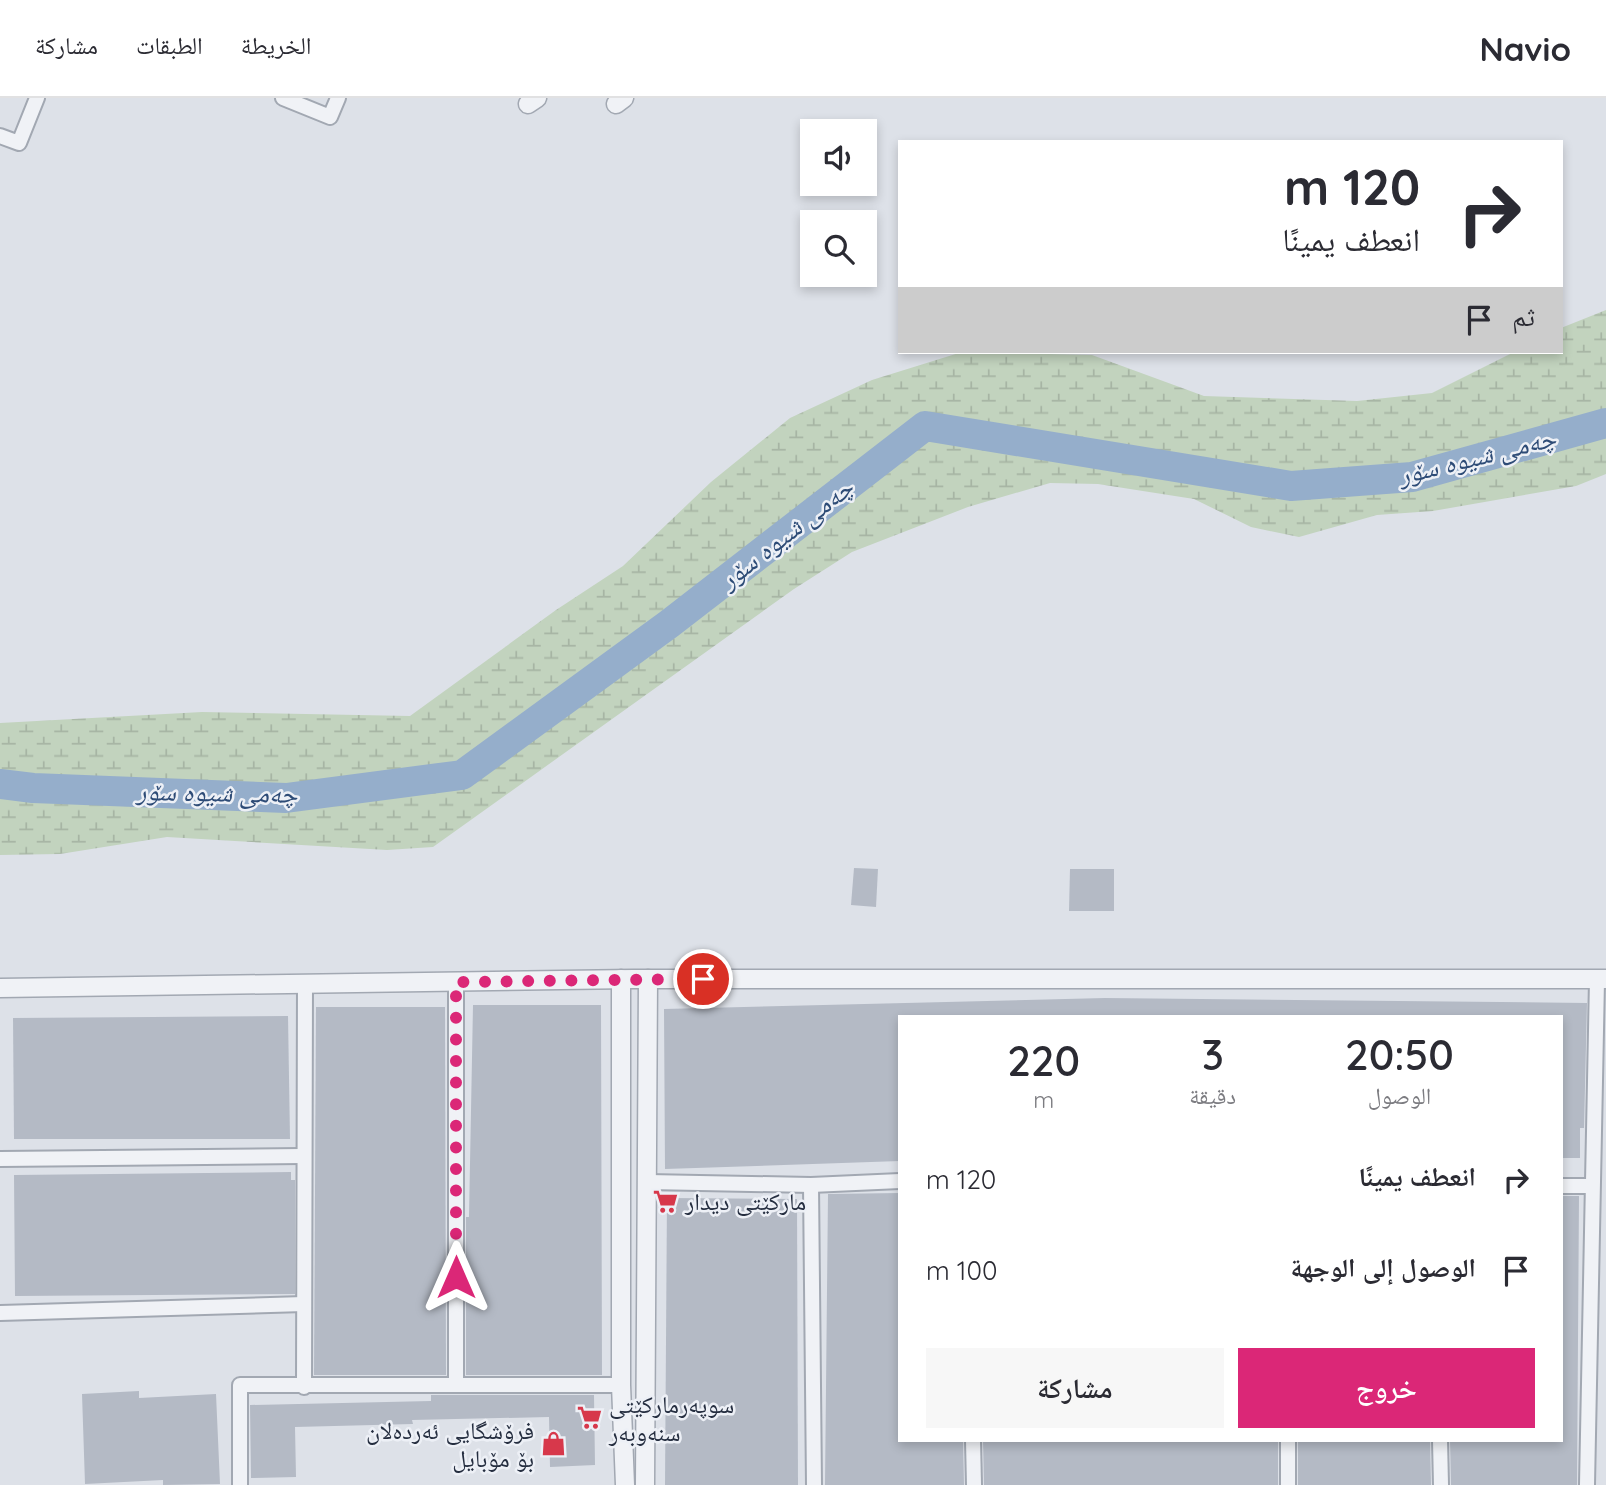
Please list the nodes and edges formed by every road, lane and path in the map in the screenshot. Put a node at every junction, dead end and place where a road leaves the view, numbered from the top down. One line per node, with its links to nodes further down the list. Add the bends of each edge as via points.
1 (37, 98): 4 (street, via 19,143)
2 (283, 98): 3 (street, via 330,117)
3 (338, 98)
4 (0, 136)
5 (621, 979): 6 (street); 8 (street); 24 (street)
6 (648, 979): 7 (street); 14 (street)
7 (1601, 979): 17 (street)
8 (456, 982): 9 (street); 23 (street)
9 (305, 984): 10 (street); 11 (street)
10 (0, 988)
11 (302, 1156): 12 (street); 18 (street)
12 (0, 1159)
13 (898, 1181): 15 (street)
14 (648, 1182): 15 (street); 31 (street)
15 (811, 1185): 32 (street)
16 (1563, 1186): 17 (street)
17 (1590, 1186): 22 (street)
18 (304, 1304): 19 (street); 25 (street)
19 (0, 1311): 20 (street)
20 (0, 1319)
21 (1606, 1346): 22 (street)
22 (1590, 1347): 36 (street)
23 (456, 1384): 24 (street); 25 (street)
24 (621, 1385): 30 (street)
25 (304, 1387): 29 (street, via 240,1385)
26 (973, 1442): 33 (street)
27 (1288, 1442): 34 (street)
28 (1440, 1442): 35 (street)
29 (240, 1485)
30 (625, 1485)
31 (645, 1485)
32 (814, 1485)
33 (974, 1485)
34 (1288, 1485)
35 (1441, 1485)
36 (1587, 1485)

